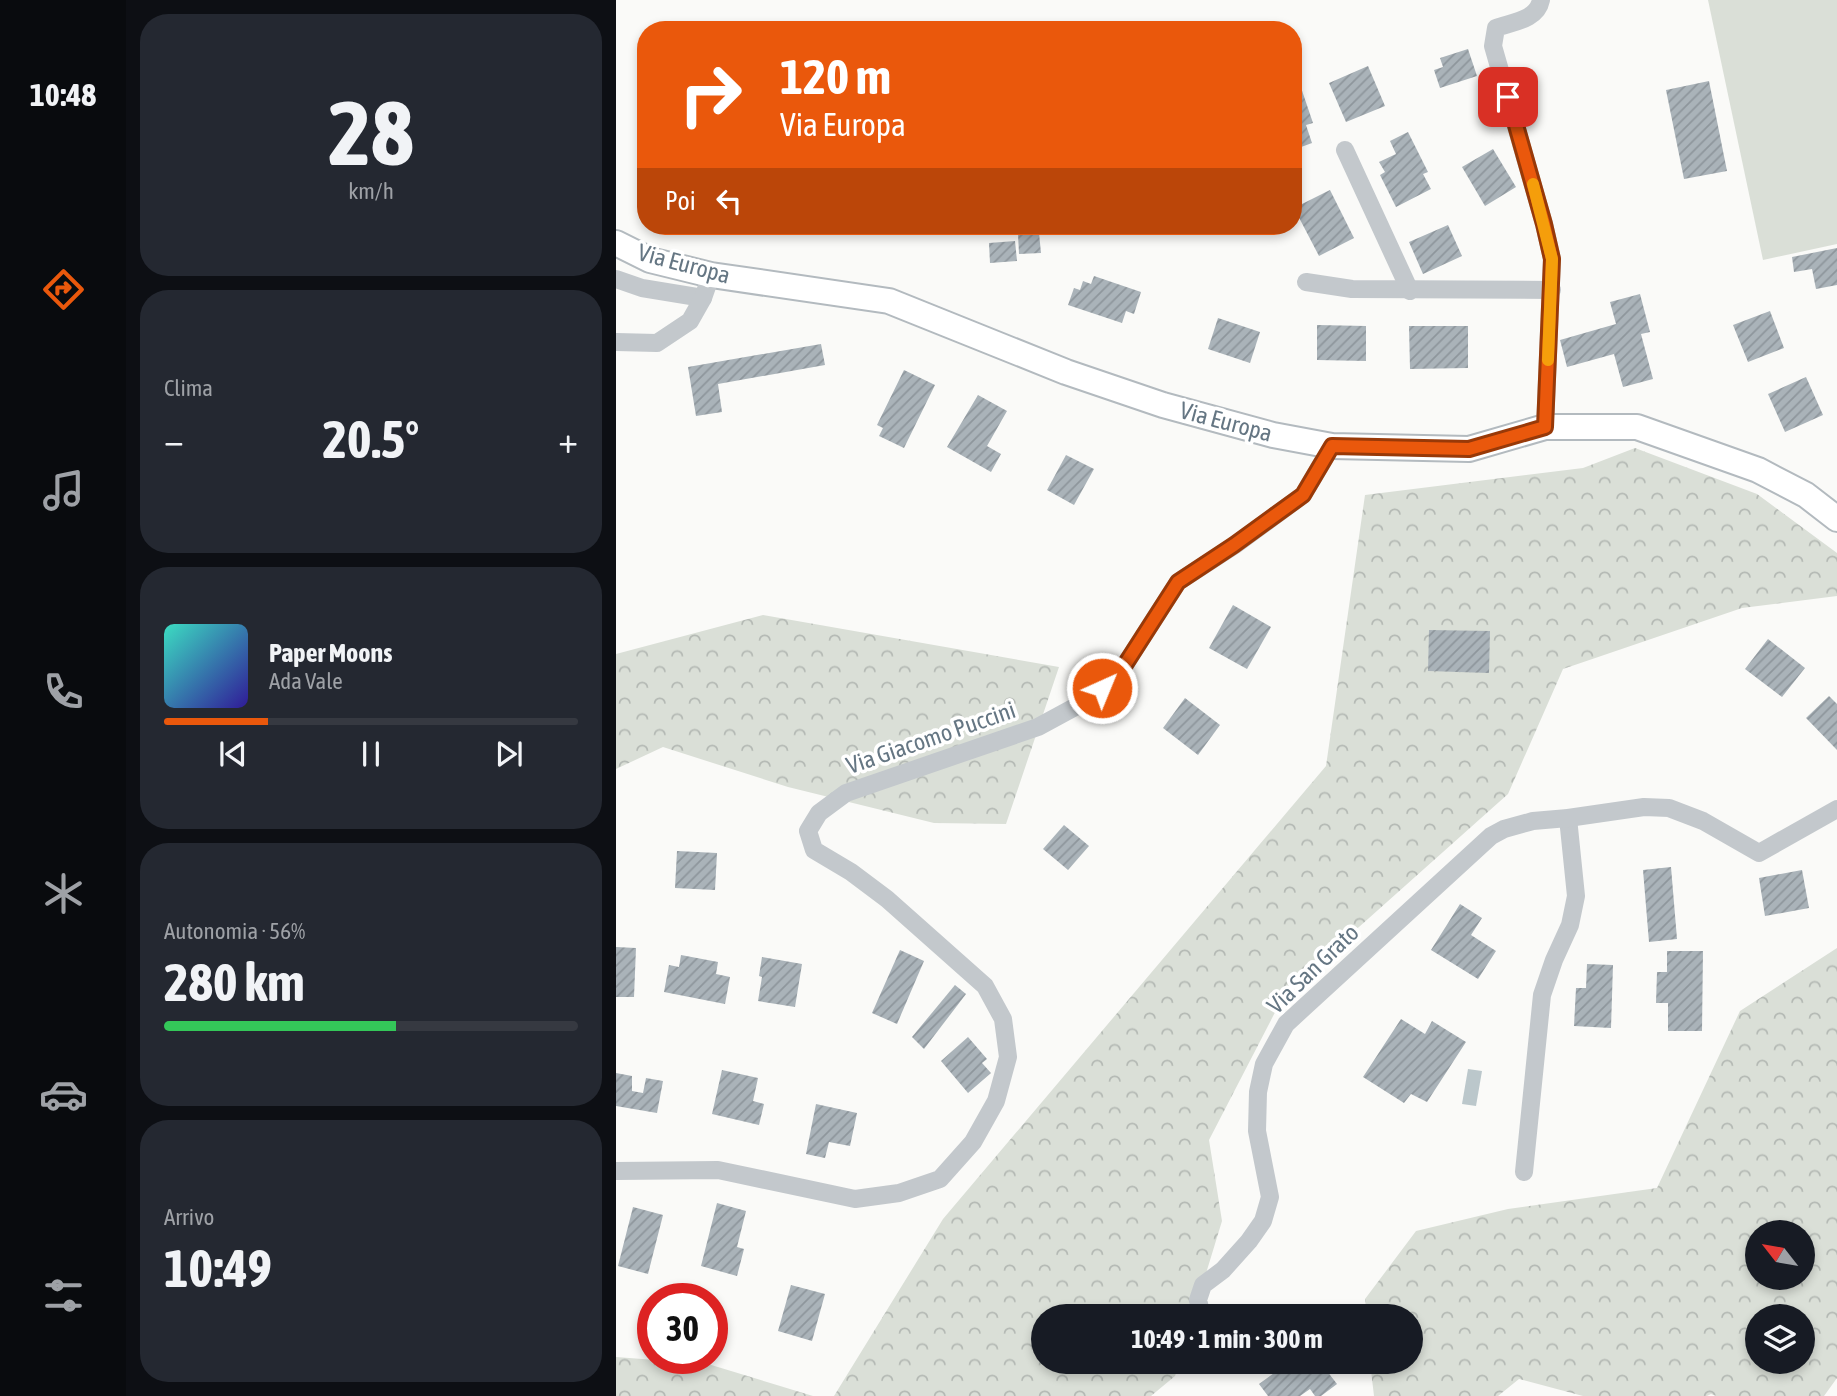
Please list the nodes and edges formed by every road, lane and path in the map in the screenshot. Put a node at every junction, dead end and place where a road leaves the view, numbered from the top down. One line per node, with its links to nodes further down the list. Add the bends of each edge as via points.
1 (1541, 0): 7 (street, via 1533,16 1496,28 1493,46 1544,224 1552,259)
2 (1345, 150): 8 (street)
3 (616, 243): 6 (street, Via Europa)
4 (616, 279): 6 (street, via 642,288)
5 (1307, 282): 8 (street)
6 (707, 286): 9 (street, via 690,321 657,343); 11 (street, Via Europa, via 889,301 1066,372 1163,405)
7 (1552, 290): 8 (street); 10 (street)
8 (1410, 291)
9 (616, 342)
10 (1545, 427): 11 (street, Via Europa, via 1469,449); 12 (street, Via Europa, via 1637,427 1758,470 1806,495)
11 (1332, 446): 15 (street, Via Giacomo Puccini, via 1303,495 1178,582 1119,674 1086,701 1038,727 846,793 819,813 808,831 814,850 887,899 985,986 1003,1019 1008,1057 996,1101 973,1142 940,1180 899,1194 855,1199 718,1170)
12 (1837, 519)
13 (1837, 809): 14 (street, Via San Grato, via 1759,853 1703,821 1669,808)
14 (1568, 818): 16 (street, via 1576,896 1570,925 1542,995); 17 (street, Via San Grato, via 1533,821 1490,836 1286,1024 1264,1065 1258,1092 1257,1131 1270,1198 1263,1221 1223,1270 1203,1285)
15 (616, 1171)
16 (1524, 1172)
17 (1199, 1304)

